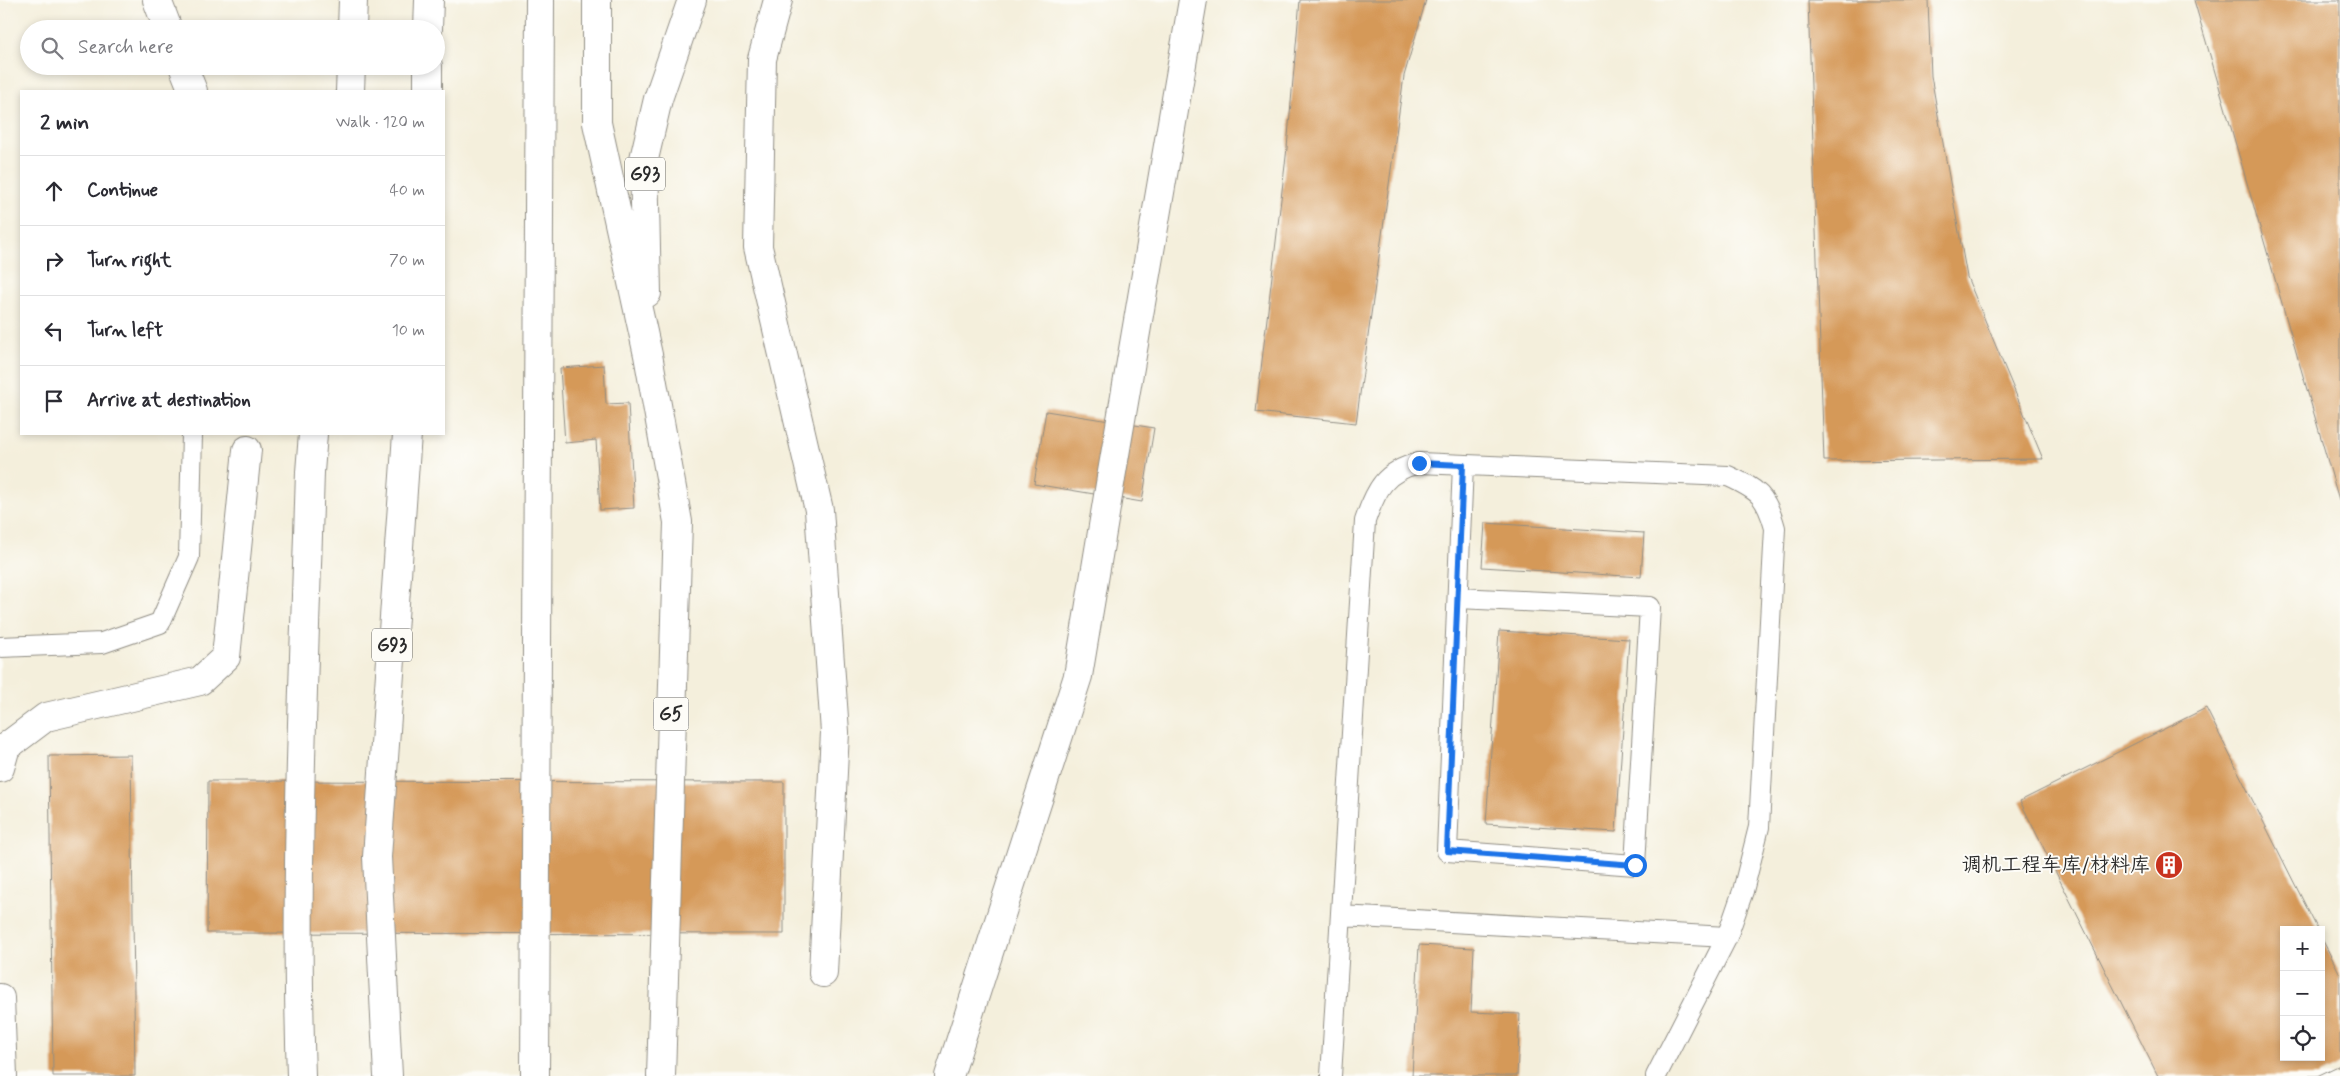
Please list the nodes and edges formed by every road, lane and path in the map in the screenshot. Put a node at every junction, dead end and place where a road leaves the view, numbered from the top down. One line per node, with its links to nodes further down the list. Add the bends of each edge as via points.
1 (157, 0): 9 (main road)
2 (353, 0): 10 (main road)
3 (429, 0): 11 (main road)
4 (540, 0): 34 (main road)
5 (597, 0): 18 (main road, G5, via 597,123)
6 (692, 0): 18 (main road, G93, via 658,99 644,160)
7 (778, 0): 29 (main road, via 762,59 758,247 819,510 835,732)
8 (1193, 0): 36 (main road, via 1078,676)
9 (165, 20)
10 (352, 20)
11 (428, 20)
12 (187, 75): 15 (main road)
13 (351, 75): 16 (main road)
14 (428, 75): 17 (main road)
15 (193, 90)
16 (350, 90)
17 (428, 90)
18 (648, 355): 35 (main road, G5, via 678,522)
19 (192, 435): 25 (lane, via 189,557 160,623 102,643)
20 (313, 435): 32 (main road, via 298,860)
21 (407, 435): 33 (main road, G93, via 377,857)
22 (248, 442): 26 (main road, via 226,657 200,681 46,717 6,747)
23 (1463, 465): 24 (lane); 27 (lane, via 1419,463 1401,467 1373,496 1365,521); 28 (lane, via 1728,476 1751,486 1769,505 1775,528 1759,827 1744,891)
24 (1458, 598): 24 (lane, via 1447,851 1635,865 1650,607)
25 (0, 647)
26 (0, 768)
27 (1341, 916): 28 (lane); 37 (lane)
28 (1727, 937): 38 (lane)
29 (823, 973)
30 (0, 998): 31 (main road)
31 (3, 1076)
32 (301, 1076)
33 (388, 1076)
34 (536, 1076)
35 (661, 1076)
36 (949, 1076)
37 (1331, 1076)
38 (1656, 1076)

